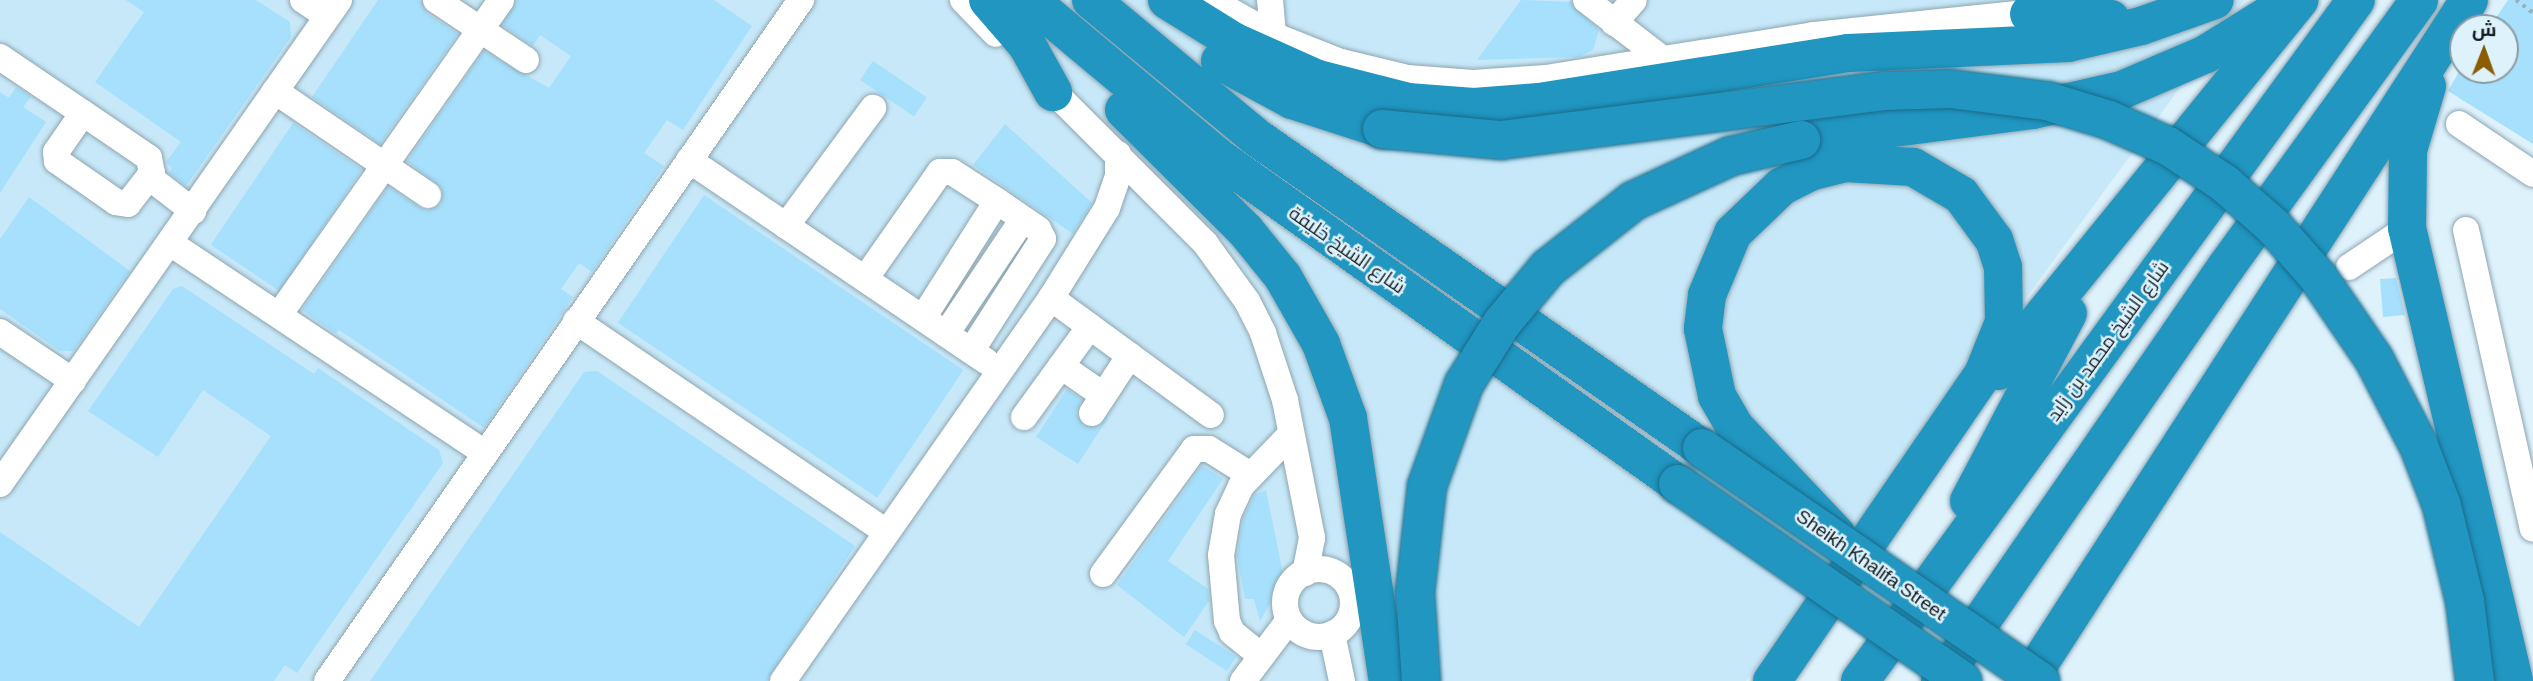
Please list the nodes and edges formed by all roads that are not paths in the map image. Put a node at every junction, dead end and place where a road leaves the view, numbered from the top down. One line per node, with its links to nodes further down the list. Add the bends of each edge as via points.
1 (303, 0): 22 (street)
2 (436, 0): 26 (street)
3 (501, 0): 26 (street)
4 (801, 0): 40 (street)
5 (963, 0): 35 (street)
6 (988, 0): 35 (highway, via 1027,45)
7 (1030, 0): 28 (highway, شارع الشيخ خليفة)
8 (1091, 0): 72 (highway, شارع الشيخ خليفة, via 1256,138)
9 (1142, 0): 99 (highway, bridge, via 1209,54 1249,79 1314,108 1382,129 1434,137 1501,140 1885,91 1950,89 2047,101 2109,120 2168,146 2224,183 2274,227 2318,277 2374,359 2419,446 2442,506 2465,601)
10 (1167, 0): 24 (highway, via 1233,41 1318,79 1408,102 1474,107 1539,102 1847,53 2068,43)
11 (1269, 0): 27 (street)
12 (1586, 0): 25 (street)
13 (1634, 0): 25 (street)
14 (2088, 0): 23 (street)
15 (2215, 0): 24 (highway)
16 (2290, 0): 92 (highway, bridge, via 2206,54 2122,90 2033,110 1801,139 1731,156 1633,201 1548,268 1502,323 1464,384 1427,486 1416,557)
17 (2300, 0): 45 (highway)
18 (2356, 0): 83 (highway, شارع الشيخ محمد بن زايد)
19 (2419, 0): 95 (highway, via 2226,267)
20 (2469, 0): 29 (highway)
21 (1226, 2): 27 (street)
22 (333, 8): 34 (street)
23 (2029, 14): 24 (highway, via 2102,19); 31 (street, via 1849,30)
24 (2176, 15)
25 (1617, 26): 31 (street); 33 (street)
26 (481, 30): 32 (street); 41 (street)
27 (1273, 35): 33 (street, via 1377,73 1441,82 1509,81)
28 (1071, 36): 91 (highway, via 1087,72 1245,230 1283,277 1321,344 1348,418); 96 (highway, شارع الشيخ خليفة, bridge, via 1219,158)
29 (2444, 36): 52 (highway, via 2408,150); 97 (highway)
30 (0, 57): 37 (street)
31 (1660, 57): 33 (street)
32 (526, 60)
33 (1614, 67)
34 (275, 91): 41 (street); 49 (street)
35 (1053, 92): 39 (street)
36 (873, 108): 51 (street)
37 (83, 113): 43 (street, via 149,158 153,169); 43 (street, via 56,152 60,164 120,204 131,202)
38 (2459, 124): 42 (street)
39 (1118, 154): 46 (street); 48 (street, via 1118,176)
40 (689, 160): 51 (street); 60 (street)
41 (385, 166): 44 (street); 58 (street)
42 (2533, 174)
43 (149, 177): 49 (street)
44 (428, 195)
45 (2143, 197): 76 (highway); 83 (highway, via 2019,400)
46 (1161, 198): 48 (street, via 1133,199); 71 (street, via 1205,243 1247,301 1275,366)
47 (997, 201): 50 (street); 56 (street, via 952,172 940,172); 59 (street)
48 (1107, 208): 57 (street)
49 (193, 211): 54 (street)
50 (1023, 219): 63 (street); 64 (street, via 1041,232 1042,243)
51 (786, 226): 56 (street)
52 (2407, 228): 55 (street); 100 (highway)
53 (2466, 230): 77 (street)
54 (170, 243): 58 (street); 68 (street)
55 (2349, 267)
56 (865, 279): 59 (street)
57 (1051, 298): 61 (street); 67 (street)
58 (279, 315): 73 (street)
59 (923, 318): 63 (street)
60 (576, 321): 73 (street); 79 (street)
61 (1090, 326): 65 (street); 66 (street)
62 (0, 332): 68 (street)
63 (946, 334): 64 (street)
64 (971, 351): 67 (street)
65 (1130, 355): 66 (street, via 1097,404); 69 (street)
66 (1061, 366): 70 (street)
67 (999, 370): 79 (street)
68 (73, 381): 75 (street)
69 (1211, 415)
70 (1024, 417)
71 (1290, 436): 74 (street); 81 (street, via 1312,538)
72 (1702, 448): 80 (highway, Sheikh Khalifa Street, bridge)
73 (485, 453): 87 (street)
74 (1249, 474): 82 (street, via 1209,449 1194,449); 86 (street, via 1228,514 1221,591 1232,632)
75 (0, 484)
76 (1903, 490): 80 (highway, bridge, via 1996,349 2007,294 1994,240 1961,195 1913,167 1879,161 1845,163 1802,176 1755,207 1733,233 1717,263 1703,329 1707,363 1734,426 1807,498); 93 (highway)
77 (2529, 491): 78 (street)
78 (2533, 528)
79 (884, 530): 88 (street)
80 (1846, 548): 98 (highway, Sheikh Khalifa Street, bridge)
81 (1305, 573): 84 (street, via 1286,593); 85 (street, via 1327,571 1350,590 1352,612)
82 (1103, 574)
83 (1936, 575): 94 (highway, شارع الشيخ محمد بن زايد)
84 (1289, 620): 85 (street, via 1308,635); 86 (street)
85 (1332, 634): 90 (street)
86 (1260, 655): 89 (street)
87 (327, 681)
88 (783, 681)
89 (1243, 681)
90 (1342, 681)
91 (1388, 681)
92 (1421, 681)
93 (1772, 681)
94 (1860, 681)
95 (1940, 681)
96 (1962, 681)
97 (2028, 681)
98 (2039, 681)
99 (2475, 681)
100 (2514, 681)

